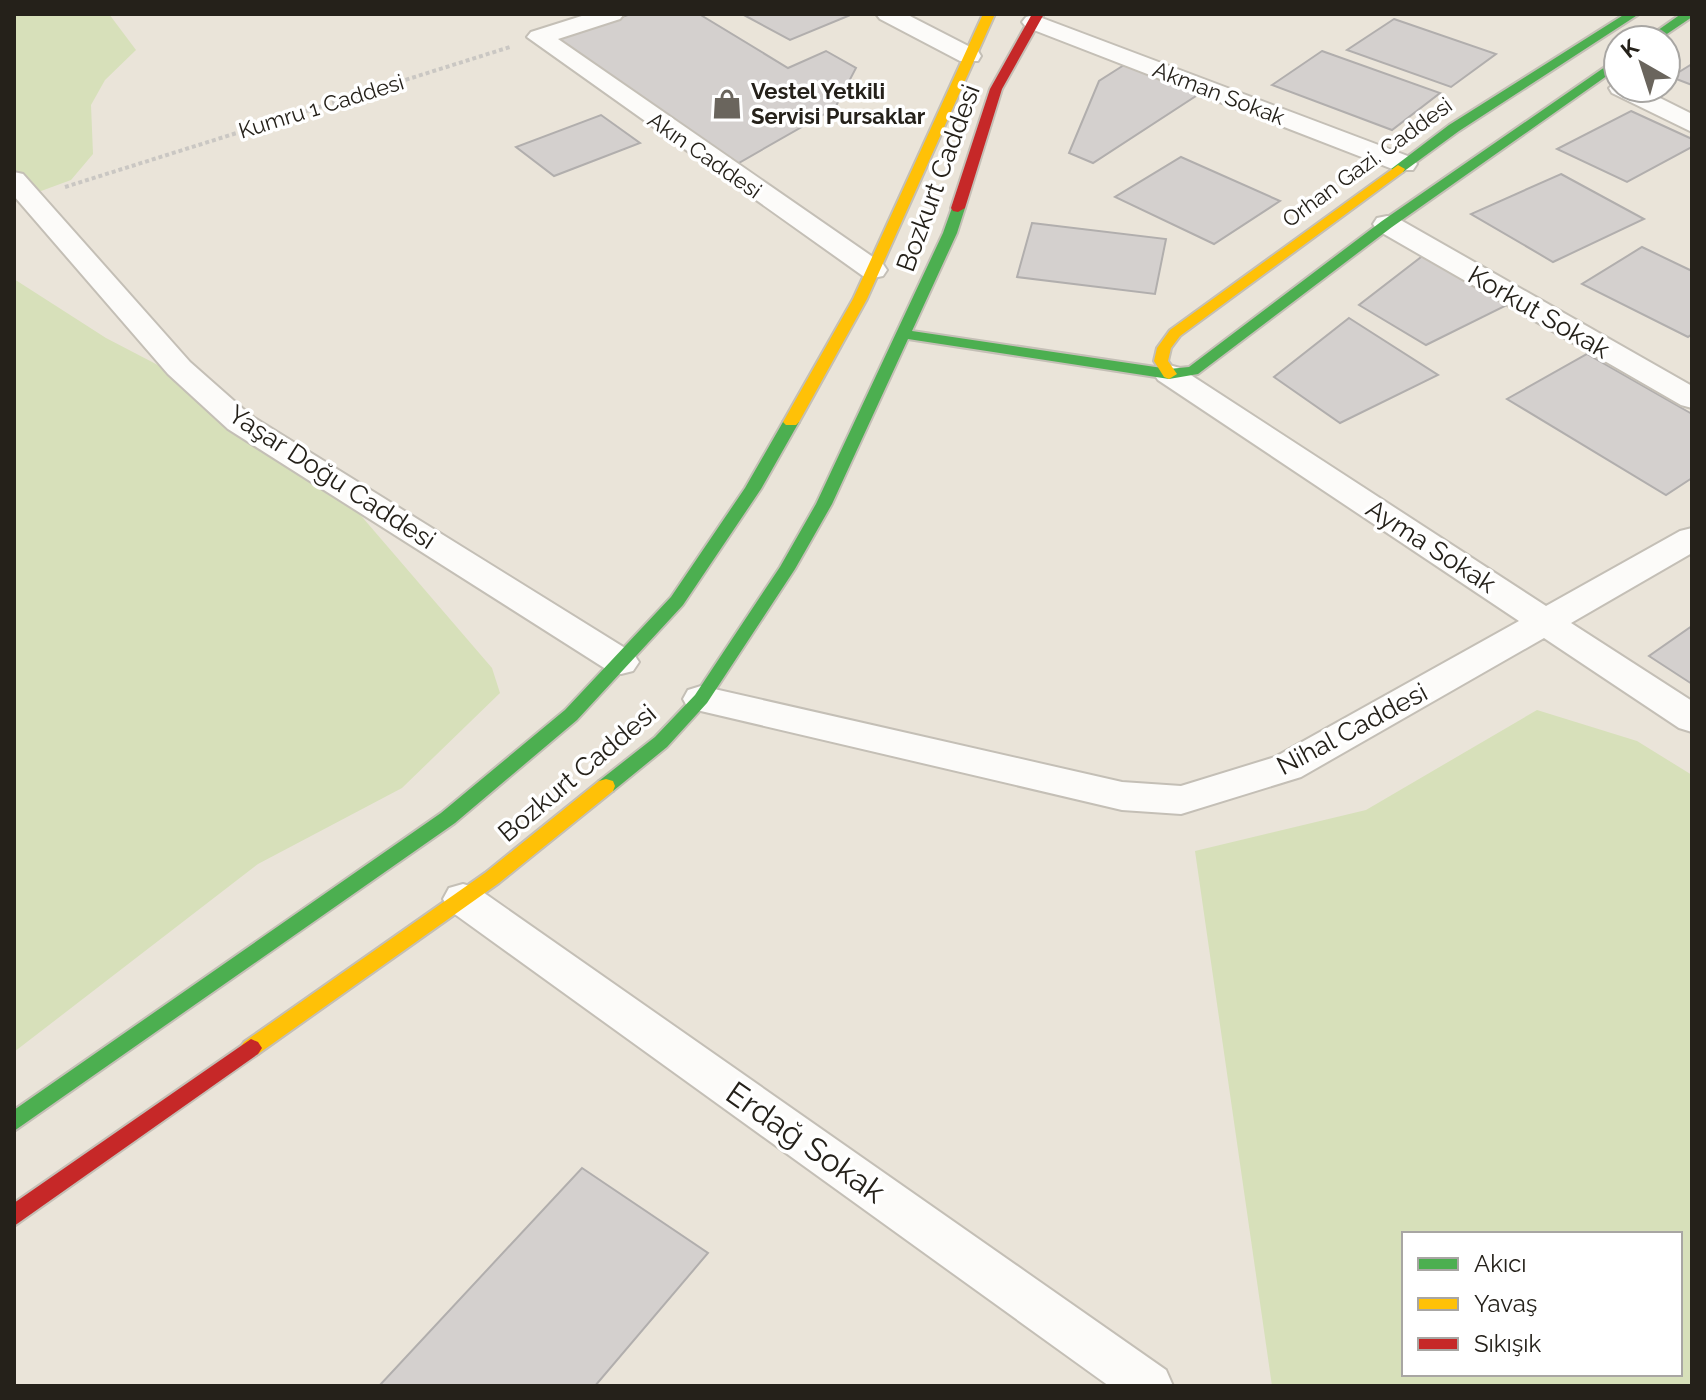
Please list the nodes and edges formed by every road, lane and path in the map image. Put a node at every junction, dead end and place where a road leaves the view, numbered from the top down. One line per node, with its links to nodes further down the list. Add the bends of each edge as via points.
1 (612, 14): 6 (street)
2 (888, 14): 7 (street)
3 (989, 14): 7 (street, Bozkurt Caddesi)
4 (1633, 14): 8 (street, Orhan Gazi. Caddesi)
5 (1036, 18): 13 (street, Akman Sokak); 17 (street, Bozkurt Caddesi, via 996,89 950,233)
6 (539, 37): 14 (path, Kumru 1 Caddesi); 16 (street, Akın Caddesi)
7 (969, 56): 16 (street, Bozkurt Caddesi)
8 (1564, 58): 9 (street); 13 (street, Orhan Gazi. Caddesi)
9 (1602, 73)
10 (1602, 86): 15 (street)
11 (1658, 104): 12 (street)
12 (1692, 124)
13 (1404, 164): 18 (street, Orhan Gazi. Caddesi, via 1175,333 1161,361)
14 (22, 189): 22 (street, Yaşar Doğu Caddesi, via 179,368 239,422)
15 (1387, 224): 18 (street, via 1208,362 1193,371); 19 (street, Korkut Sokak)
16 (873, 270): 22 (street, Bozkurt Caddesi, via 753,489 677,601)
17 (905, 334): 18 (street); 23 (street, Bozkurt Caddesi, via 824,504)
18 (1169, 374): 21 (street, Ayma Sokak)
19 (1692, 399)
20 (1692, 539): 21 (street, Nihal Caddesi)
21 (1546, 621): 23 (street, Nihal Caddesi, via 1288,767 1181,800 1122,796); 24 (street, Ayma Sokak)
22 (621, 662): 26 (street, Bozkurt Caddesi, via 571,715 448,818)
23 (701, 699): 25 (street, Bozkurt Caddesi, via 661,742)
24 (1692, 719)
25 (463, 899): 27 (street, Bozkurt Caddesi); 28 (street, Erdağ Sokak)
26 (14, 1122)
27 (14, 1216)
28 (1149, 1386)

